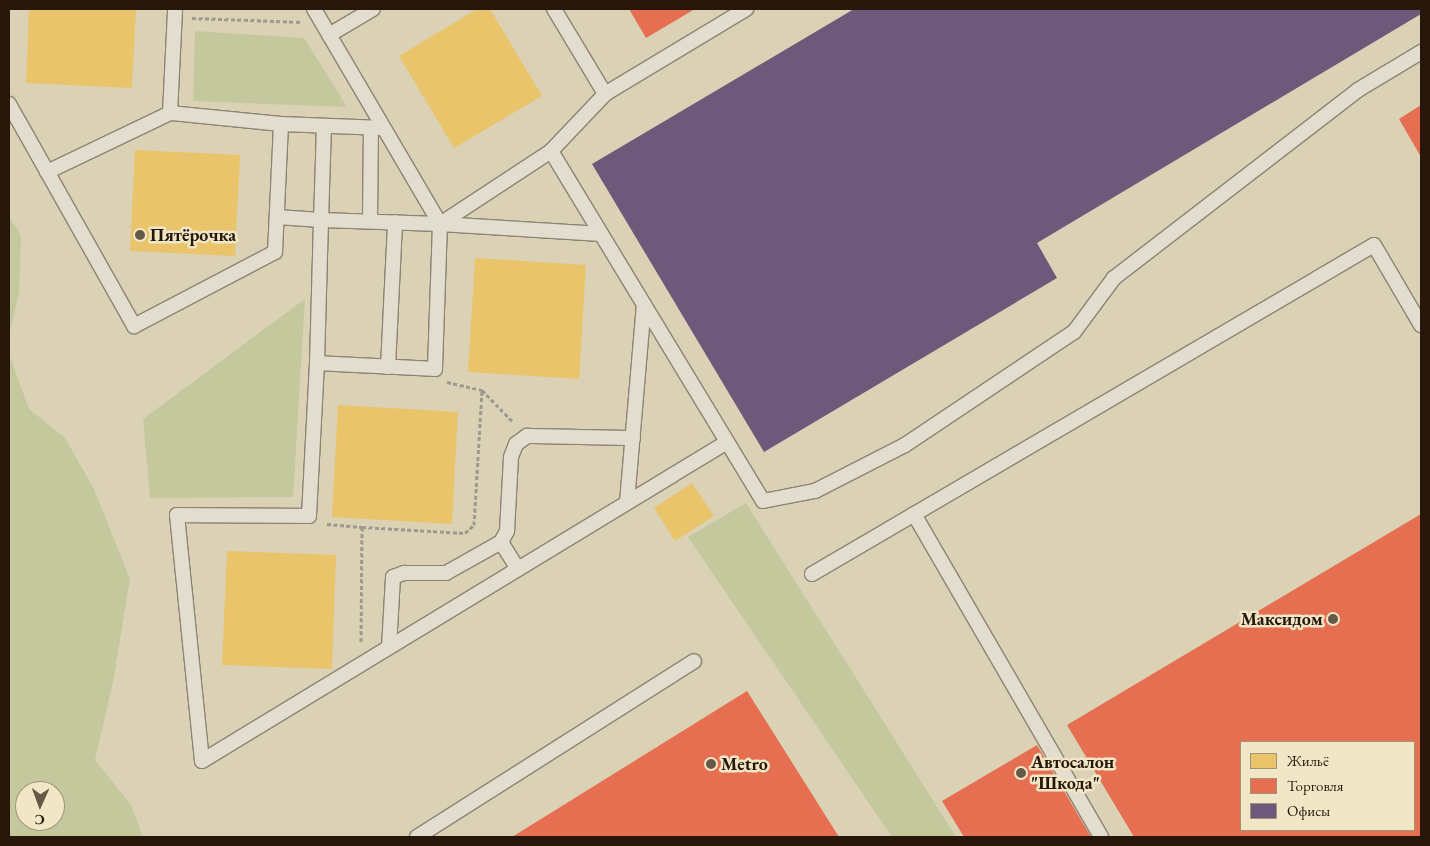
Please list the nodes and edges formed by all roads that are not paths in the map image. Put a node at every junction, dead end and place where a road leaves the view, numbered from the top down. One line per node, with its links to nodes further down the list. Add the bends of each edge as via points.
1 (175, 9): 10 (lane)
2 (314, 9): 6 (lane)
3 (373, 9): 6 (lane)
4 (554, 9): 8 (lane)
5 (746, 9): 8 (lane)
6 (329, 35): 13 (lane)
7 (1421, 52): 27 (lane, via 1358,90 1114,278 1074,332 905,445 815,491 764,501)
8 (605, 94): 14 (lane)
9 (9, 104): 15 (lane)
10 (170, 113): 11 (lane); 15 (lane)
11 (281, 124): 12 (lane); 16 (lane)
12 (324, 126): 13 (lane); 17 (lane)
13 (377, 128): 18 (lane); 20 (lane)
14 (551, 151): 20 (lane); 21 (lane)
15 (47, 172): 16 (lane, via 134,326 275,252)
16 (277, 217): 17 (lane)
17 (321, 220): 18 (lane); 24 (lane)
18 (370, 222): 19 (lane)
19 (395, 222): 20 (lane); 25 (lane)
20 (440, 224): 21 (lane); 25 (lane, via 435,369)
21 (601, 234): 22 (lane)
22 (644, 305): 26 (lane); 27 (lane)
23 (1421, 325): 29 (lane, via 1374,245)
24 (317, 363): 25 (lane); 33 (lane, via 309,516 177,515 202,761)
25 (388, 367)
26 (633, 438): 28 (lane); 30 (lane, via 527,436 516,444 510,457 507,531)
27 (727, 442): 28 (lane)
28 (627, 502): 31 (lane)
29 (914, 514): 32 (lane); 36 (lane)
30 (501, 542): 31 (lane); 33 (lane, via 446,573 404,573 392,577)
31 (518, 569): 33 (lane)
32 (812, 574)
33 (389, 647)
34 (694, 660): 35 (lane)
35 (417, 837)
36 (1101, 837)

